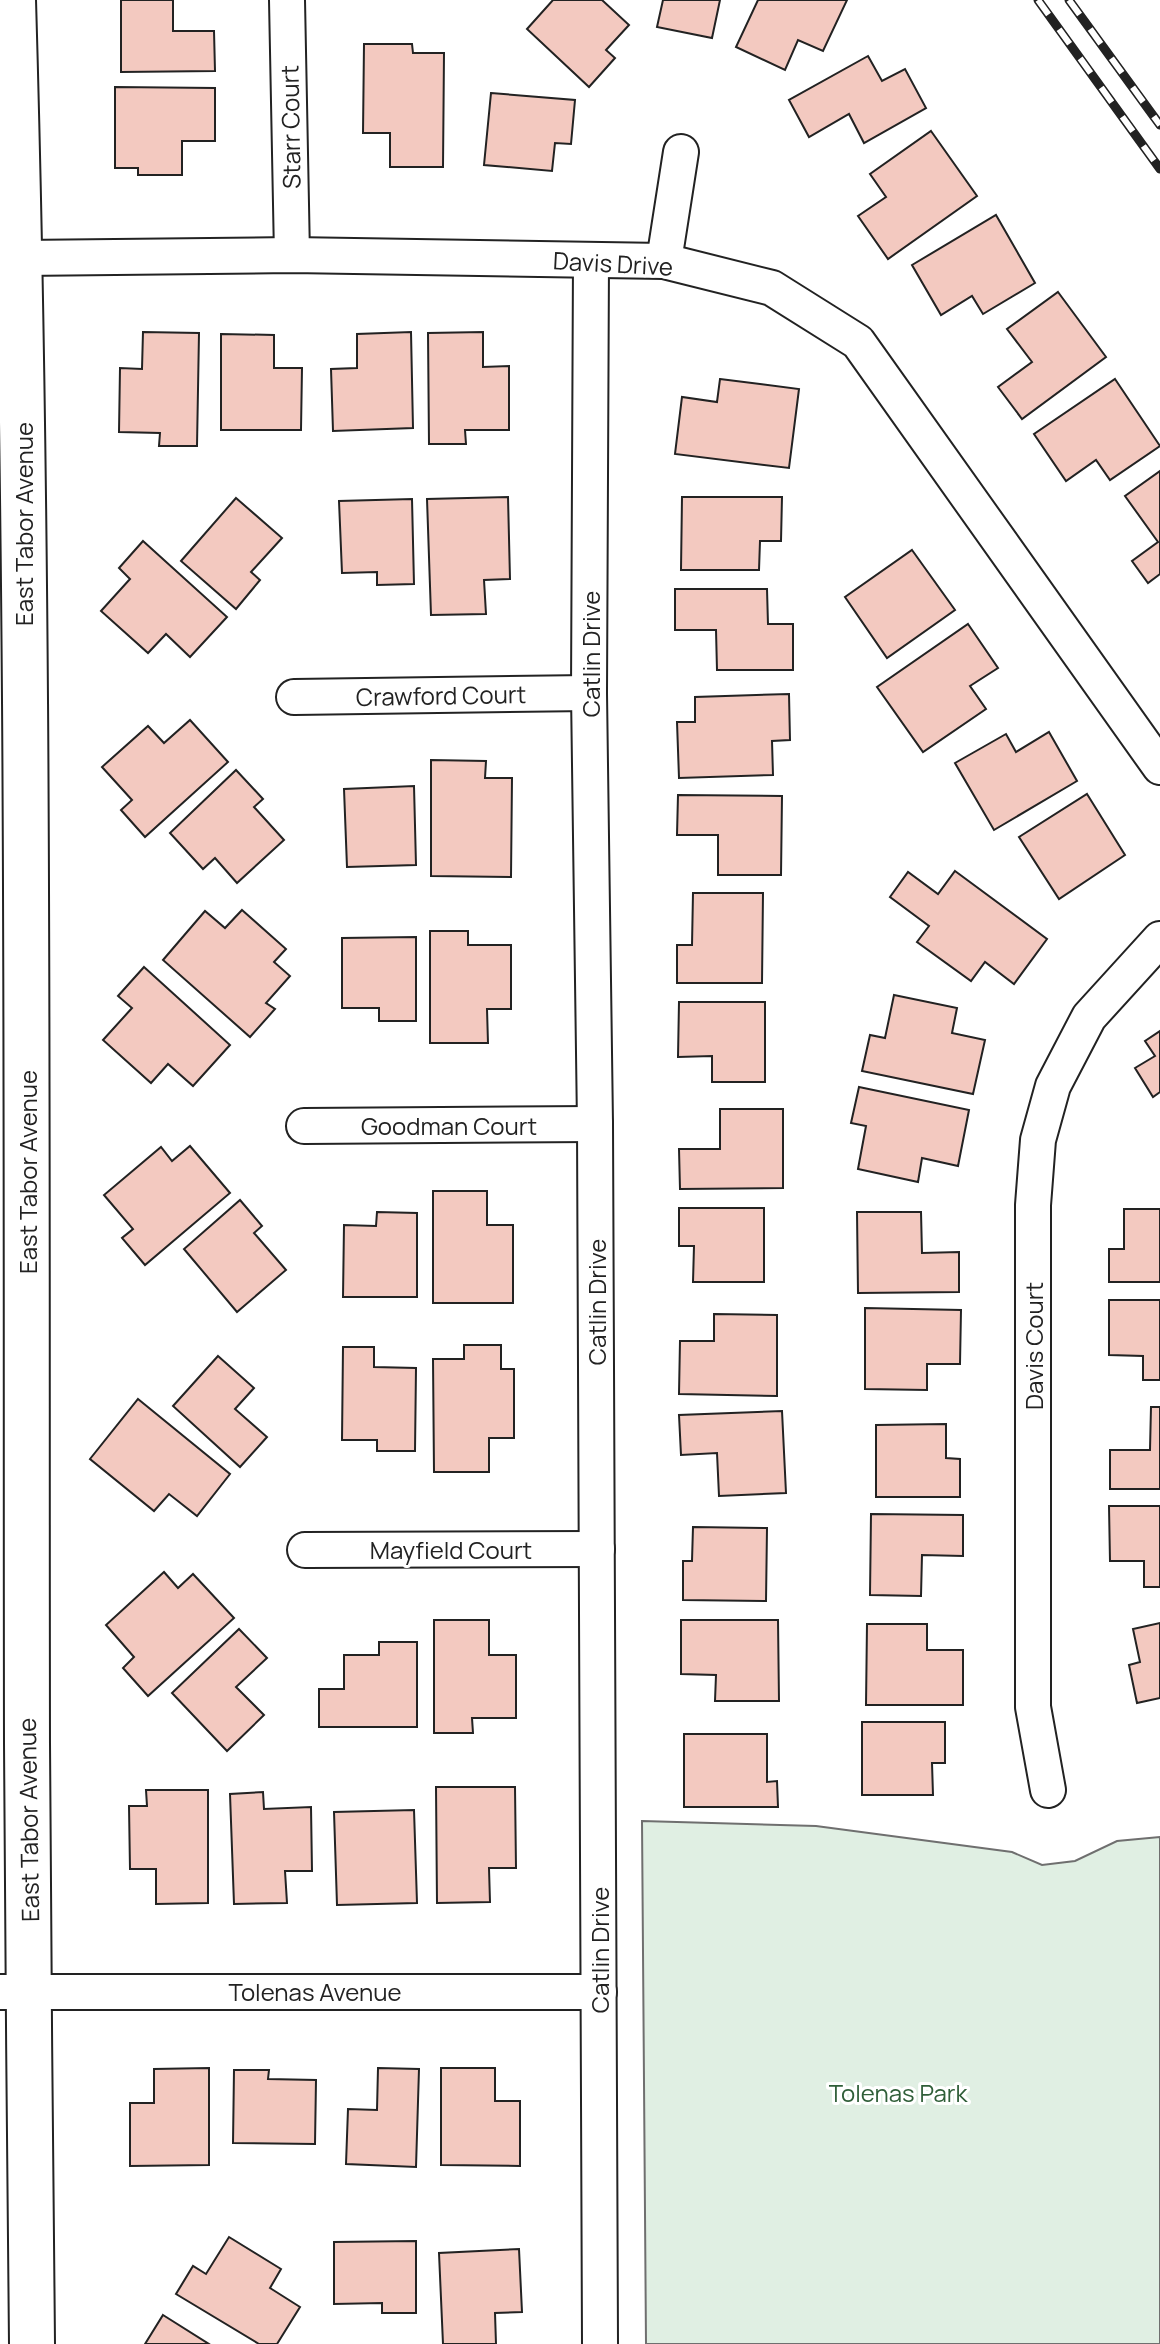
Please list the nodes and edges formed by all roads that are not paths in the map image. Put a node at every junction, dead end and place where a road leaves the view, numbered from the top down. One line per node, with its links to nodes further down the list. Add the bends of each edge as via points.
1 (13, 0): 5 (main road, East Tabor Avenue)
2 (287, 0): 4 (street, Starr Court)
3 (681, 152): 7 (street)
4 (292, 255): 5 (street, Davis Drive); 6 (street, Davis Drive)
5 (21, 258): 17 (main road, East Tabor Avenue, via 27,1752)
6 (591, 260): 7 (street, Davis Drive); 8 (street, Catlin Drive)
7 (664, 261): 10 (street, Davis Drive, via 772,288 858,342)
8 (589, 693): 9 (street, Crawford Court); 12 (street, Catlin Drive)
9 (294, 697)
10 (1160, 767)
11 (1160, 939): 16 (street, Davis Court, via 1089,1017 1053,1086 1038,1140 1033,1205 1033,1707)
12 (595, 1124): 13 (street, Goodman Court); 14 (street, Catlin Drive)
13 (304, 1126)
14 (597, 1549): 15 (street, Mayfield Court); 18 (street, Catlin Drive)
15 (305, 1550)
16 (1048, 1790)
17 (15, 1992): 18 (street, Tolenas Avenue); 19 (main road, East Tabor Avenue)
18 (599, 1992): 20 (street, Catlin Drive)
19 (32, 2344)
20 (600, 2344)

